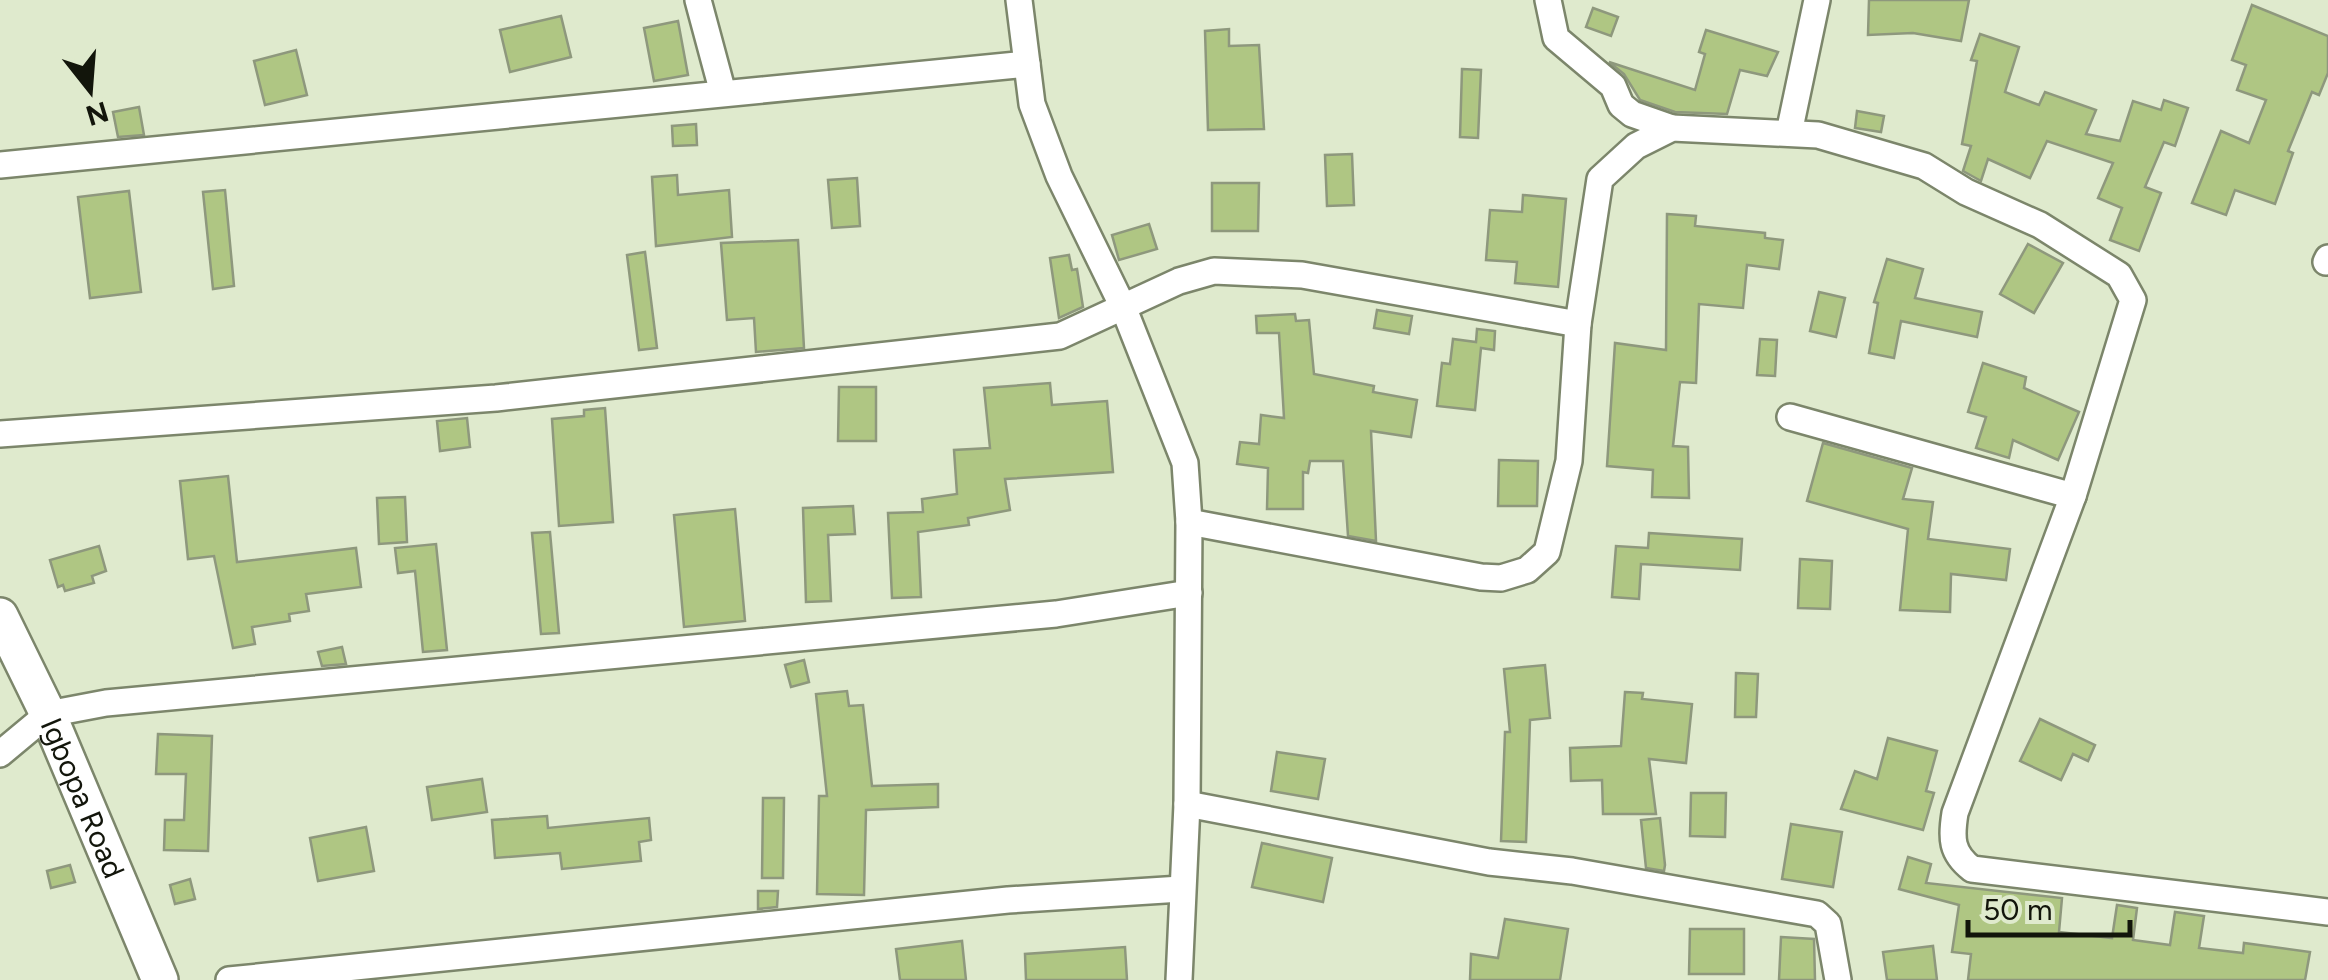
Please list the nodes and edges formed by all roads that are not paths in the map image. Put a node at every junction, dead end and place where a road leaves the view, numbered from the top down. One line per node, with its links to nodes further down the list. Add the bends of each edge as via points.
1 (698, 0): 6 (street)
2 (1019, 0): 5 (street)
3 (1548, 0): 7 (street, via 1556,38 1614,86 1632,114)
4 (1817, 0): 8 (street)
5 (1027, 64): 6 (street); 10 (street, via 1032,104 1059,176)
6 (723, 93): 9 (street)
7 (1672, 128): 8 (street); 11 (street, via 1636,146 1600,179)
8 (1789, 133): 14 (street, via 1924,166 2040,224 2128,284 2132,300)
9 (0, 165)
10 (1124, 309): 11 (street, via 1179,280 1214,271 1406,290); 13 (street, via 1060,336 496,398); 15 (street, via 1180,441)
11 (1578, 324): 15 (street, via 1569,461 1547,552 1526,570 1481,577)
12 (1790, 418): 14 (street)
13 (0, 434)
14 (2073, 496): 22 (street, via 1955,813 1958,858 1972,869)
15 (1189, 522): 16 (street)
16 (1189, 593): 18 (street, via 1056,614 126,701); 20 (street)
17 (0, 616): 18 (street, Igbopa Road)
18 (48, 714): 19 (street); 23 (street, Igbopa Road)
19 (0, 754)
20 (1187, 804): 21 (street); 26 (street, via 1489,862 1816,914 1828,924)
21 (1182, 890): 24 (street, via 1008,900); 25 (street)
22 (2328, 912)
23 (160, 980)
24 (229, 980)
25 (1179, 980)
26 (1838, 980)

